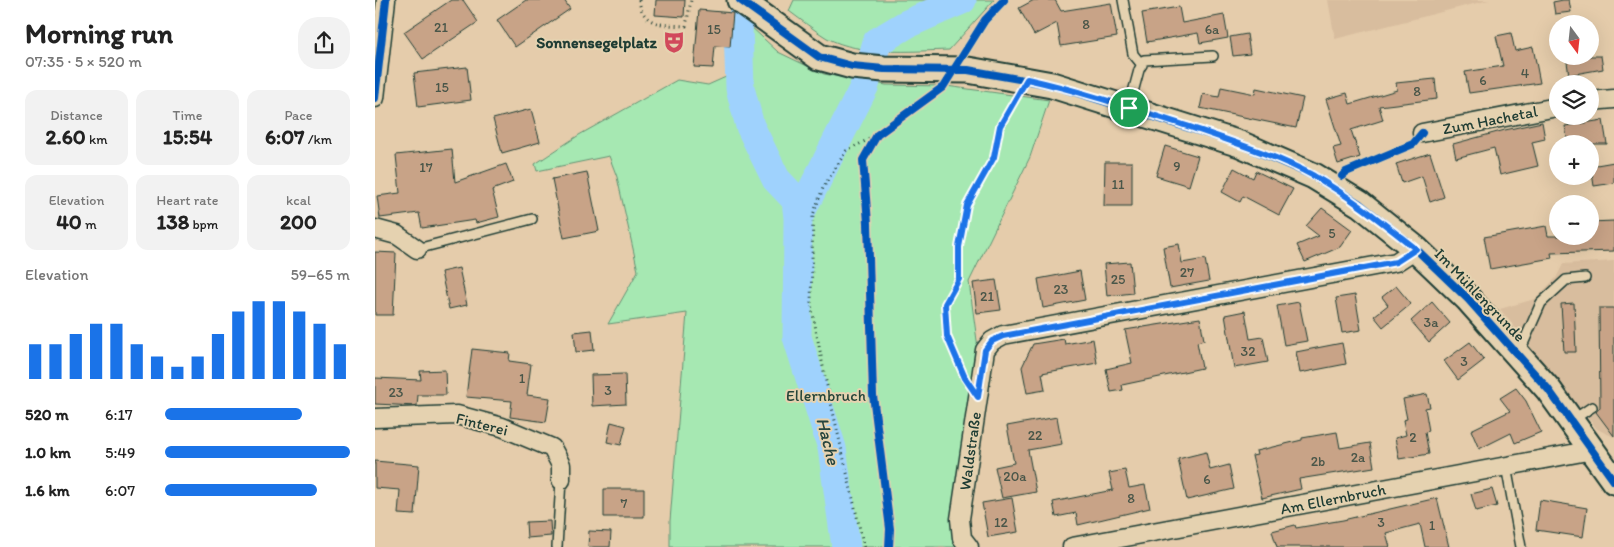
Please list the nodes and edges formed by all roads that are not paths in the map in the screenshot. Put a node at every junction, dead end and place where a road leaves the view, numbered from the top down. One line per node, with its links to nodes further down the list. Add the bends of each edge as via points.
1 (386, 0): 6 (street)
2 (1123, 0): 5 (lane, via 1133,54)
3 (747, 5): 9 (main road, Im Mühlengrunde, via 819,57 852,66 968,70 1027,79)
4 (1213, 56): 5 (lane, via 1144,60)
5 (1142, 65): 9 (lane)
6 (375, 98)
7 (1614, 99): 8 (street)
8 (1599, 100)
9 (1129, 108): 15 (main road, Im Mühlengrunde, via 1240,144 1314,176 1360,204)
10 (1549, 108): 11 (street, Zum Hachetal)
11 (1422, 133)
12 (532, 219): 14 (lane)
13 (375, 229): 14 (street, via 397,235)
14 (417, 249)
15 (1416, 249): 17 (main road, Im Mühlengrunde); 25 (street, Waldstraße, via 1396,262 1003,336 992,341 985,350 960,519 962,538)
16 (1585, 278): 17 (lane, via 1566,280 1541,303 1523,344)
17 (1516, 352): 20 (main road, Im Mühlengrunde)
18 (1592, 408): 20 (lane)
19 (375, 418): 23 (street, Finterei, via 457,415 501,426 552,448 561,465)
20 (1571, 421): 21 (main road, Im Mühlengrunde)
21 (1608, 465): 22 (street, Am Ellernbruch)
22 (1506, 466): 26 (street, Am Ellernbruch); 27 (lane)
23 (561, 480): 24 (lane)
24 (557, 547)
25 (969, 547)
26 (1072, 547)
27 (1521, 547)

